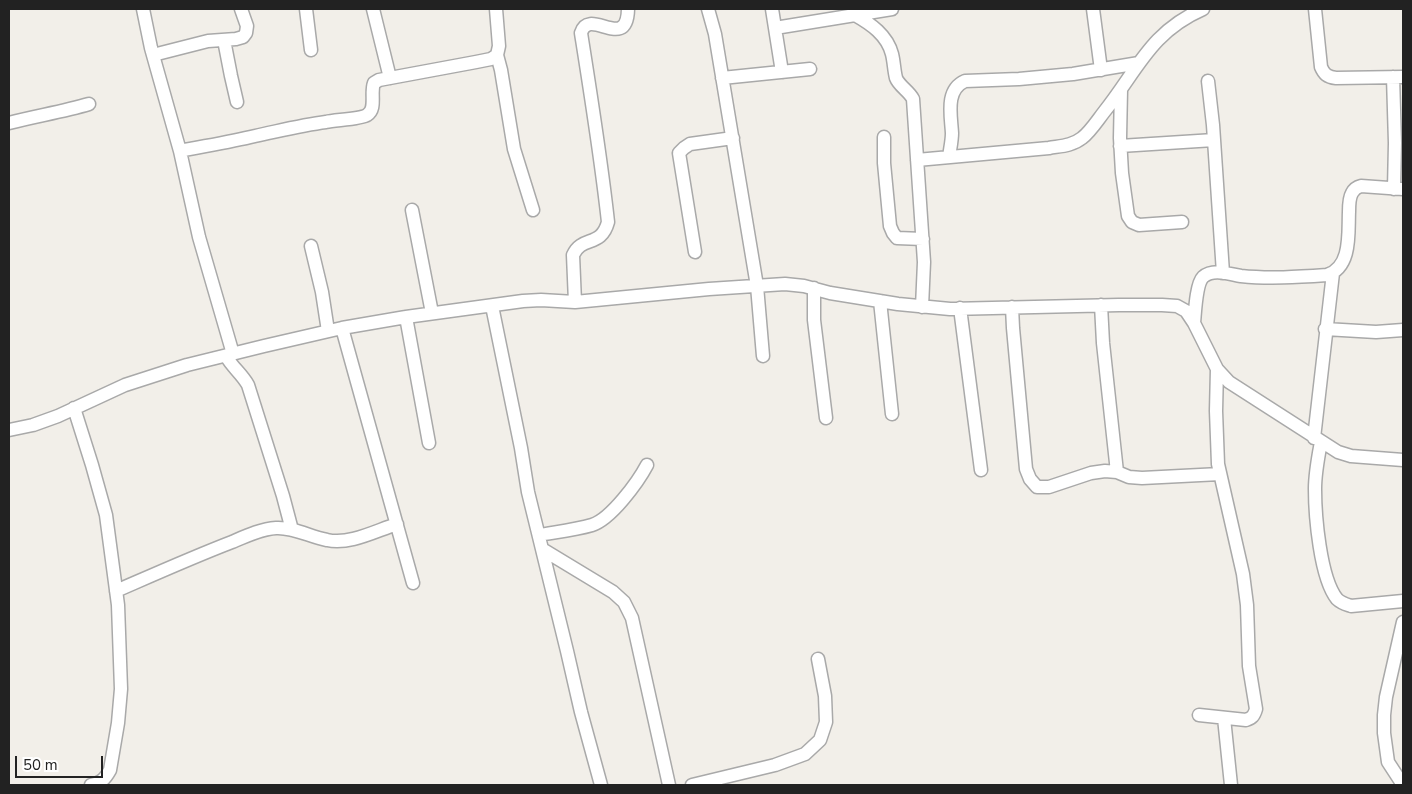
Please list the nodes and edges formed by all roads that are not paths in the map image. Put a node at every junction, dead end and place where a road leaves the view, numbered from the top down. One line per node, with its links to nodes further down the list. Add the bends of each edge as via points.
1 (143, 9): 17 (street)
2 (241, 9): 15 (street, via 246,33 243,37)
3 (306, 9): 16 (street)
4 (373, 9): 24 (street)
5 (496, 9): 18 (street)
6 (628, 9): 50 (street, via 626,23 620,28 614,30 587,24 581,33 608,222 600,237 575,249)
7 (708, 9): 25 (street)
8 (772, 9): 14 (street)
9 (892, 9): 13 (street)
10 (1093, 9): 21 (street)
11 (1203, 9): 19 (street, via 1170,28)
12 (1314, 9): 23 (street, via 1324,74 1330,78)
13 (854, 12): 14 (street); 37 (street, via 883,35 892,55 896,78 913,99)
14 (774, 28): 22 (street)
15 (224, 40): 17 (street); 28 (street)
16 (311, 50)
17 (153, 55): 35 (street)
18 (497, 55): 24 (street, via 492,59); 40 (street, via 514,149)
19 (1139, 63): 21 (street); 27 (street)
20 (810, 69): 22 (street)
21 (1101, 70): 36 (street, via 959,83 951,104)
22 (782, 72): 25 (street)
23 (1398, 77): 38 (street, via 1395,142)
24 (390, 78): 35 (street, via 374,83 372,111 366,116)
25 (722, 78): 32 (street)
26 (1208, 81): 33 (street)
27 (1121, 90): 34 (street); 36 (street, via 1092,128 1081,139 1068,145)
28 (237, 102)
29 (89, 104): 30 (street)
30 (9, 123)
31 (884, 137): 42 (street, via 890,226 897,238)
32 (733, 138): 44 (street, via 690,144 679,153); 47 (street)
33 (1214, 140): 34 (street); 45 (street)
34 (1120, 146): 41 (street, via 1128,216 1132,222 1139,225)
35 (180, 150): 63 (street)
36 (949, 157): 37 (street)
37 (917, 160): 42 (street)
38 (1399, 189): 46 (street, via 1361,186 1351,193 1347,251)
39 (412, 210): 56 (street)
40 (533, 210)
41 (1182, 222)
42 (923, 239): 53 (street)
43 (311, 246): 62 (street)
44 (695, 252)
45 (1223, 273): 46 (street, via 1274,277); 58 (street, via 1209,274 1200,282)
46 (1333, 273): 60 (street)
47 (756, 286): 48 (street, via 785,284); 50 (street); 64 (street)
48 (814, 288): 49 (street); 68 (street, via 814,320)
49 (880, 301): 53 (street); 67 (street)
50 (575, 302): 52 (street, via 541,300)
51 (1101, 305): 54 (street); 58 (street, via 1177,306); 75 (street)
52 (492, 306): 56 (street); 79 (street)
53 (922, 307): 55 (street)
54 (1012, 307): 55 (street); 75 (street, via 1026,469 1030,479 1037,487 1049,487 1091,474)
55 (960, 308): 74 (street)
56 (432, 313): 57 (street)
57 (406, 317): 59 (street); 71 (street)
58 (1194, 323): 65 (street)
59 (342, 328): 62 (street); 77 (street)
60 (1326, 329): 61 (street); 70 (street)
61 (1403, 330)
62 (328, 331): 63 (street)
63 (229, 355): 66 (street, via 125,384); 78 (street, via 231,365 248,385)
64 (763, 356)
65 (1217, 368): 70 (street, via 1229,382); 76 (street)
66 (74, 408): 69 (street, via 33,425); 82 (street, via 106,515)
67 (892, 414)
68 (826, 418)
69 (9, 430)
70 (1317, 440): 72 (street, via 1351,456); 83 (street, via 1319,544 1326,576 1336,597 1342,604 1350,606)
71 (429, 443)
72 (1403, 460)
73 (647, 465): 79 (street, via 635,484 602,520 593,525)
74 (981, 470)
75 (1117, 472): 76 (street, via 1142,478)
76 (1220, 474): 87 (street, via 1243,574 1249,666 1256,709 1254,715 1246,720)
77 (397, 524): 78 (street, via 341,542); 81 (street)
78 (292, 530): 82 (street, via 276,528 257,532)
79 (538, 535): 80 (street)
80 (542, 549): 89 (street, via 580,712); 90 (street, via 624,602 632,618)
81 (413, 583)
82 (116, 591): 88 (street, via 121,679 118,723 110,770)
83 (1403, 601)
84 (1403, 622): 93 (street, via 1386,697 1384,733 1388,762)
85 (818, 659): 91 (street, via 826,722 820,740 805,754)
86 (1199, 715): 87 (street)
87 (1224, 718): 92 (street)
88 (98, 784)
89 (601, 785)
90 (669, 785)
91 (692, 785)
92 (1231, 785)
93 (1403, 785)

